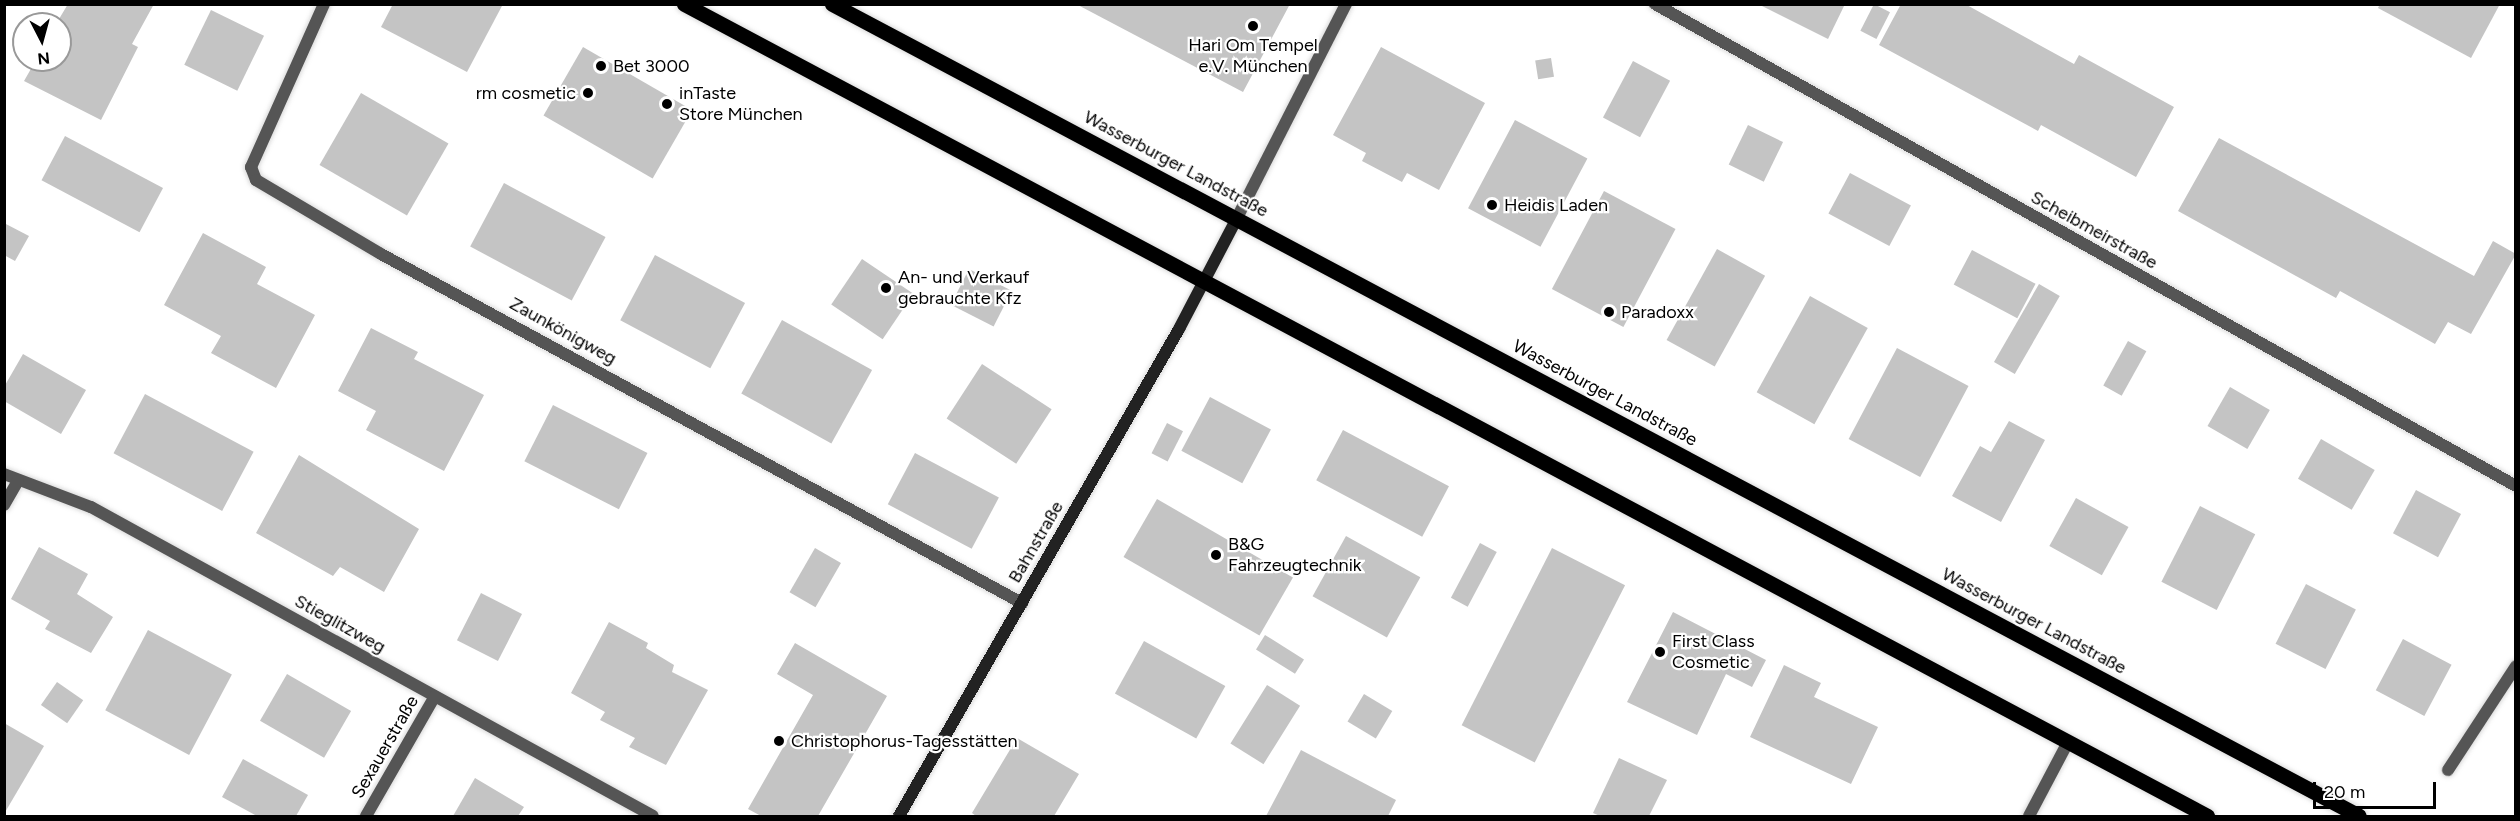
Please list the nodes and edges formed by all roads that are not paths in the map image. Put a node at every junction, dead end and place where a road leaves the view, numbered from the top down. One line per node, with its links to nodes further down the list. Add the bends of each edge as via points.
1 (324, 4): 12 (street, Zaunkönigweg, via 251,167 256,180 381,254)
2 (684, 4): 7 (main road)
3 (832, 4): 6 (main road, Wasserburger Landstraße)
4 (1346, 4): 6 (street)
5 (1655, 4): 10 (street, Scheibmeirstraße)
6 (1237, 218): 7 (street, Bahnstraße); 22 (main road, Wasserburger Landstraße)
7 (1202, 283): 12 (street, Bahnstraße); 15 (main road)
8 (4, 474): 9 (street, Stieglitzweg)
9 (18, 482): 11 (street); 14 (street, Stieglitzweg, via 91,507)
10 (2516, 486)
11 (4, 505)
12 (1022, 603): 19 (street, Bahnstraße)
13 (2516, 666): 16 (street)
14 (435, 696): 17 (street, Sexauerstraße); 18 (street, Stieglitzweg)
15 (2068, 742): 20 (street); 21 (main road)
16 (2448, 771)
17 (366, 816)
18 (653, 816)
19 (899, 816)
20 (2029, 816)
21 (2207, 816)
22 (2359, 816)

